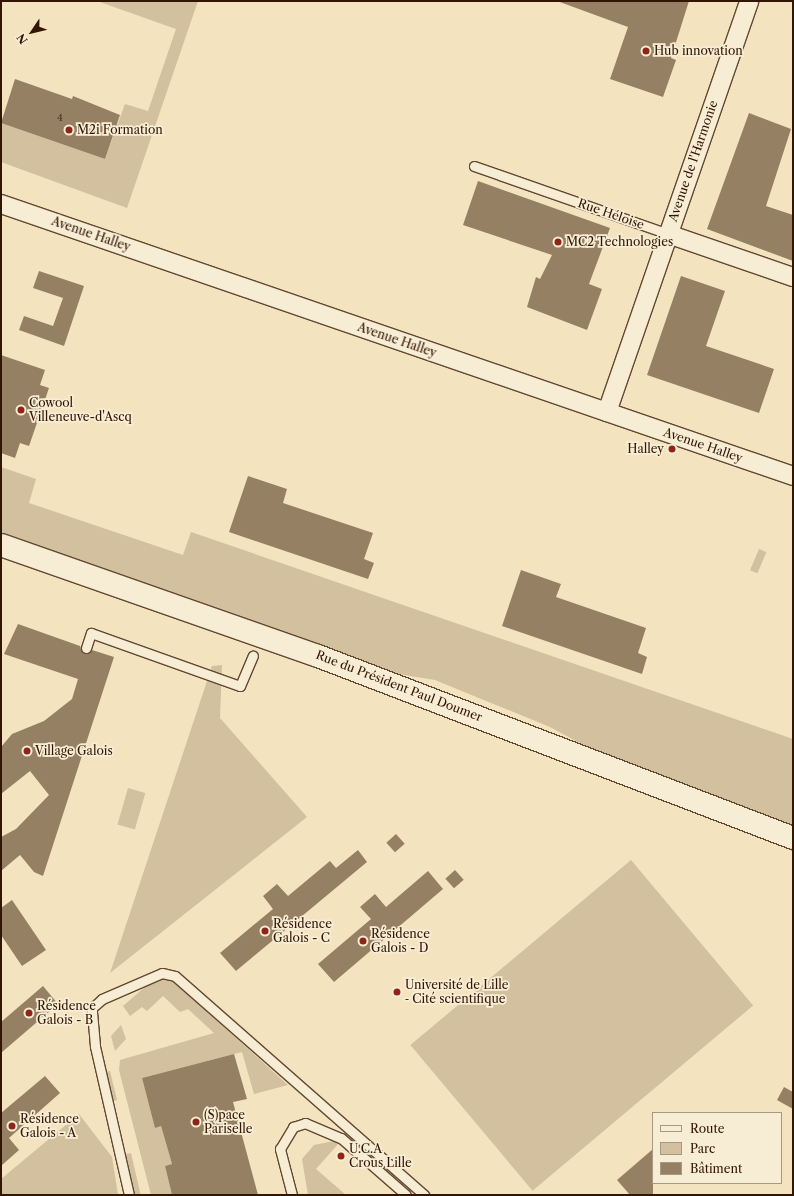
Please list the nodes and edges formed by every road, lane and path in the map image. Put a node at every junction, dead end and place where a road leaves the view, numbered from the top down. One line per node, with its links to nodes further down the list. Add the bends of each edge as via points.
1 (748, 1): 4 (street, Avenue de l'Harmonie)
2 (474, 166): 4 (lane, Rue Héloise)
3 (1, 204): 6 (street, Avenue Halley)
4 (668, 234): 5 (street, Rue Héloise); 6 (street, Avenue de l'Harmonie)
5 (793, 277)
6 (607, 412): 7 (street, Avenue Halley)
7 (793, 476)
8 (1, 545): 11 (main road, Rue du Président Paul Doumer, via 312,653)
9 (86, 648): 10 (lane, via 91,633 240,686)
10 (253, 656)
11 (793, 838)
12 (129, 1195): 15 (lane, via 94,1046 92,1008 102,999 162,973 175,976)
13 (292, 1195): 14 (lane, via 280,1149 293,1128 305,1123 341,1138)
14 (406, 1195)
15 (424, 1195)

